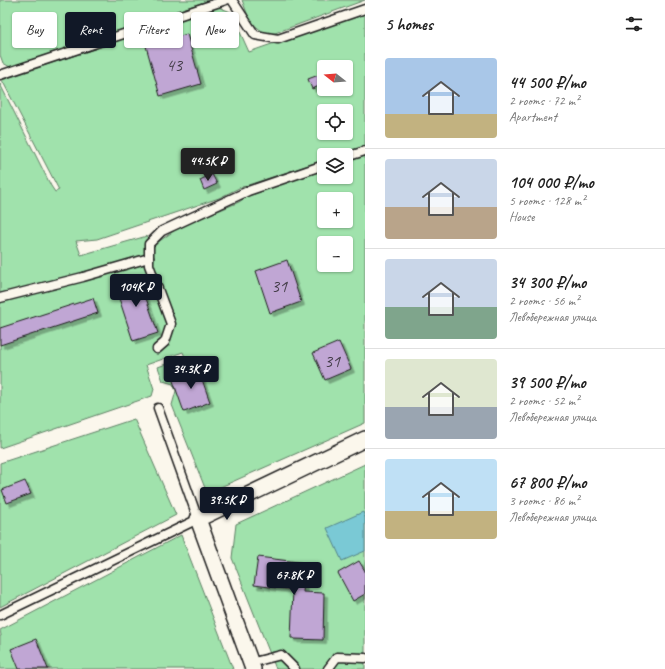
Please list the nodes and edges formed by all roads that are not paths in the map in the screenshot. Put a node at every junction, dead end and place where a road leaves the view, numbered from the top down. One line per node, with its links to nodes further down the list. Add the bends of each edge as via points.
1 (226, 0): 4 (lane)
2 (232, 0): 3 (lane, via 255,35 278,39)
3 (365, 9)
4 (0, 75)
5 (365, 151): 6 (lane)
6 (353, 155)
7 (317, 167): 8 (lane, via 248,191 162,231 149,244)
8 (149, 258): 9 (lane); 10 (lane, via 148,266 171,324 165,342)
9 (0, 298)
10 (157, 349)
11 (158, 408): 13 (lane)
12 (365, 439): 13 (street)
13 (198, 519): 14 (lane); 16 (street)
14 (0, 615)
15 (365, 658): 18 (lane, via 337,657)
16 (251, 666): 17 (lane, via 282,655)
17 (295, 669)
18 (328, 669)

